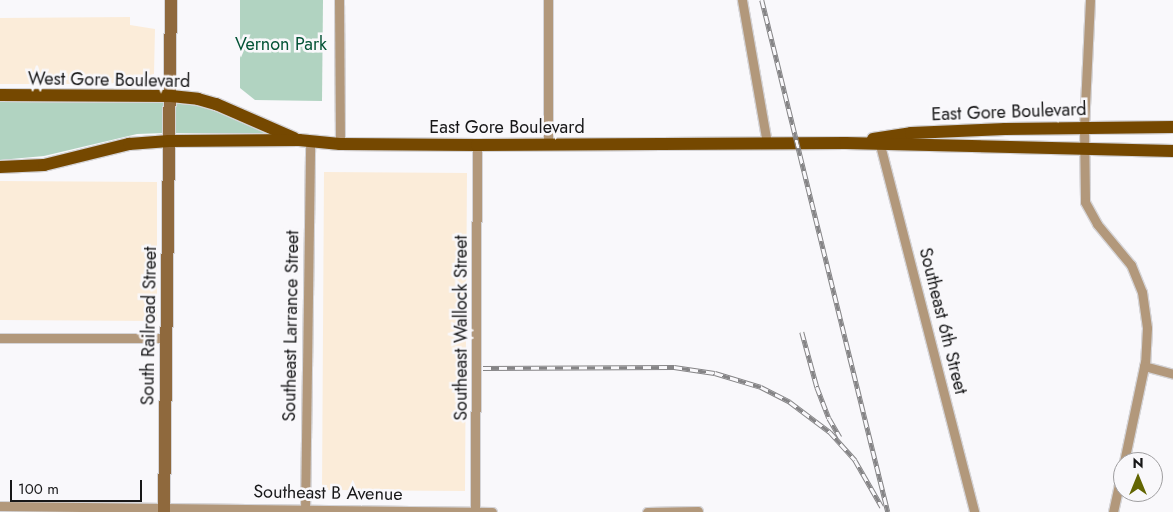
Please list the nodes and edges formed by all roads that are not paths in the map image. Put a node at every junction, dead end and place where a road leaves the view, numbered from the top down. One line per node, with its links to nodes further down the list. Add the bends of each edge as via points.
1 (171, 0): 7 (street, South Railroad Street)
2 (339, 0): 14 (street)
3 (548, 0): 16 (street)
4 (742, 0): 13 (street)
5 (1090, 0): 8 (street)
6 (0, 95): 7 (main road, West Gore Boulevard)
7 (171, 96): 10 (street, South Railroad Street); 11 (main road, West Gore Boulevard, via 216,104)
8 (1084, 127): 9 (main road, East Gore Boulevard); 12 (main road, East Gore Boulevard, via 911,133); 17 (street)
9 (1173, 127)
10 (169, 141): 11 (main road, East Gore Boulevard); 19 (main road, via 129,144 44,165); 21 (street, South Railroad Street)
11 (304, 141): 14 (main road, East Gore Boulevard); 27 (street, Southeast Larrance Street)
12 (879, 141): 13 (main road, East Gore Boulevard); 17 (main road, East Gore Boulevard); 32 (street, Southeast 6th Street)
13 (767, 143): 16 (main road, East Gore Boulevard)
14 (340, 144): 15 (main road, East Gore Boulevard)
15 (478, 145): 16 (main road, East Gore Boulevard); 29 (street, Southeast Wallock Street)
16 (548, 145)
17 (1084, 149): 18 (main road, East Gore Boulevard); 22 (street, via 1085,202 1131,265 1142,292 1147,328)
18 (1173, 151)
19 (0, 167)
20 (0, 338): 21 (street)
21 (167, 338): 26 (street, South Railroad Street)
22 (1144, 366): 23 (street); 24 (street)
23 (1173, 374)
24 (1126, 452)
25 (0, 506): 26 (street, Southeast B Avenue)
26 (164, 510): 27 (street, Southeast B Avenue)
27 (305, 510): 29 (street, Southeast B Avenue)
28 (698, 511): 31 (street)
29 (475, 512): 30 (street, Southeast B Avenue)
30 (492, 512)
31 (647, 512)
32 (974, 512)

